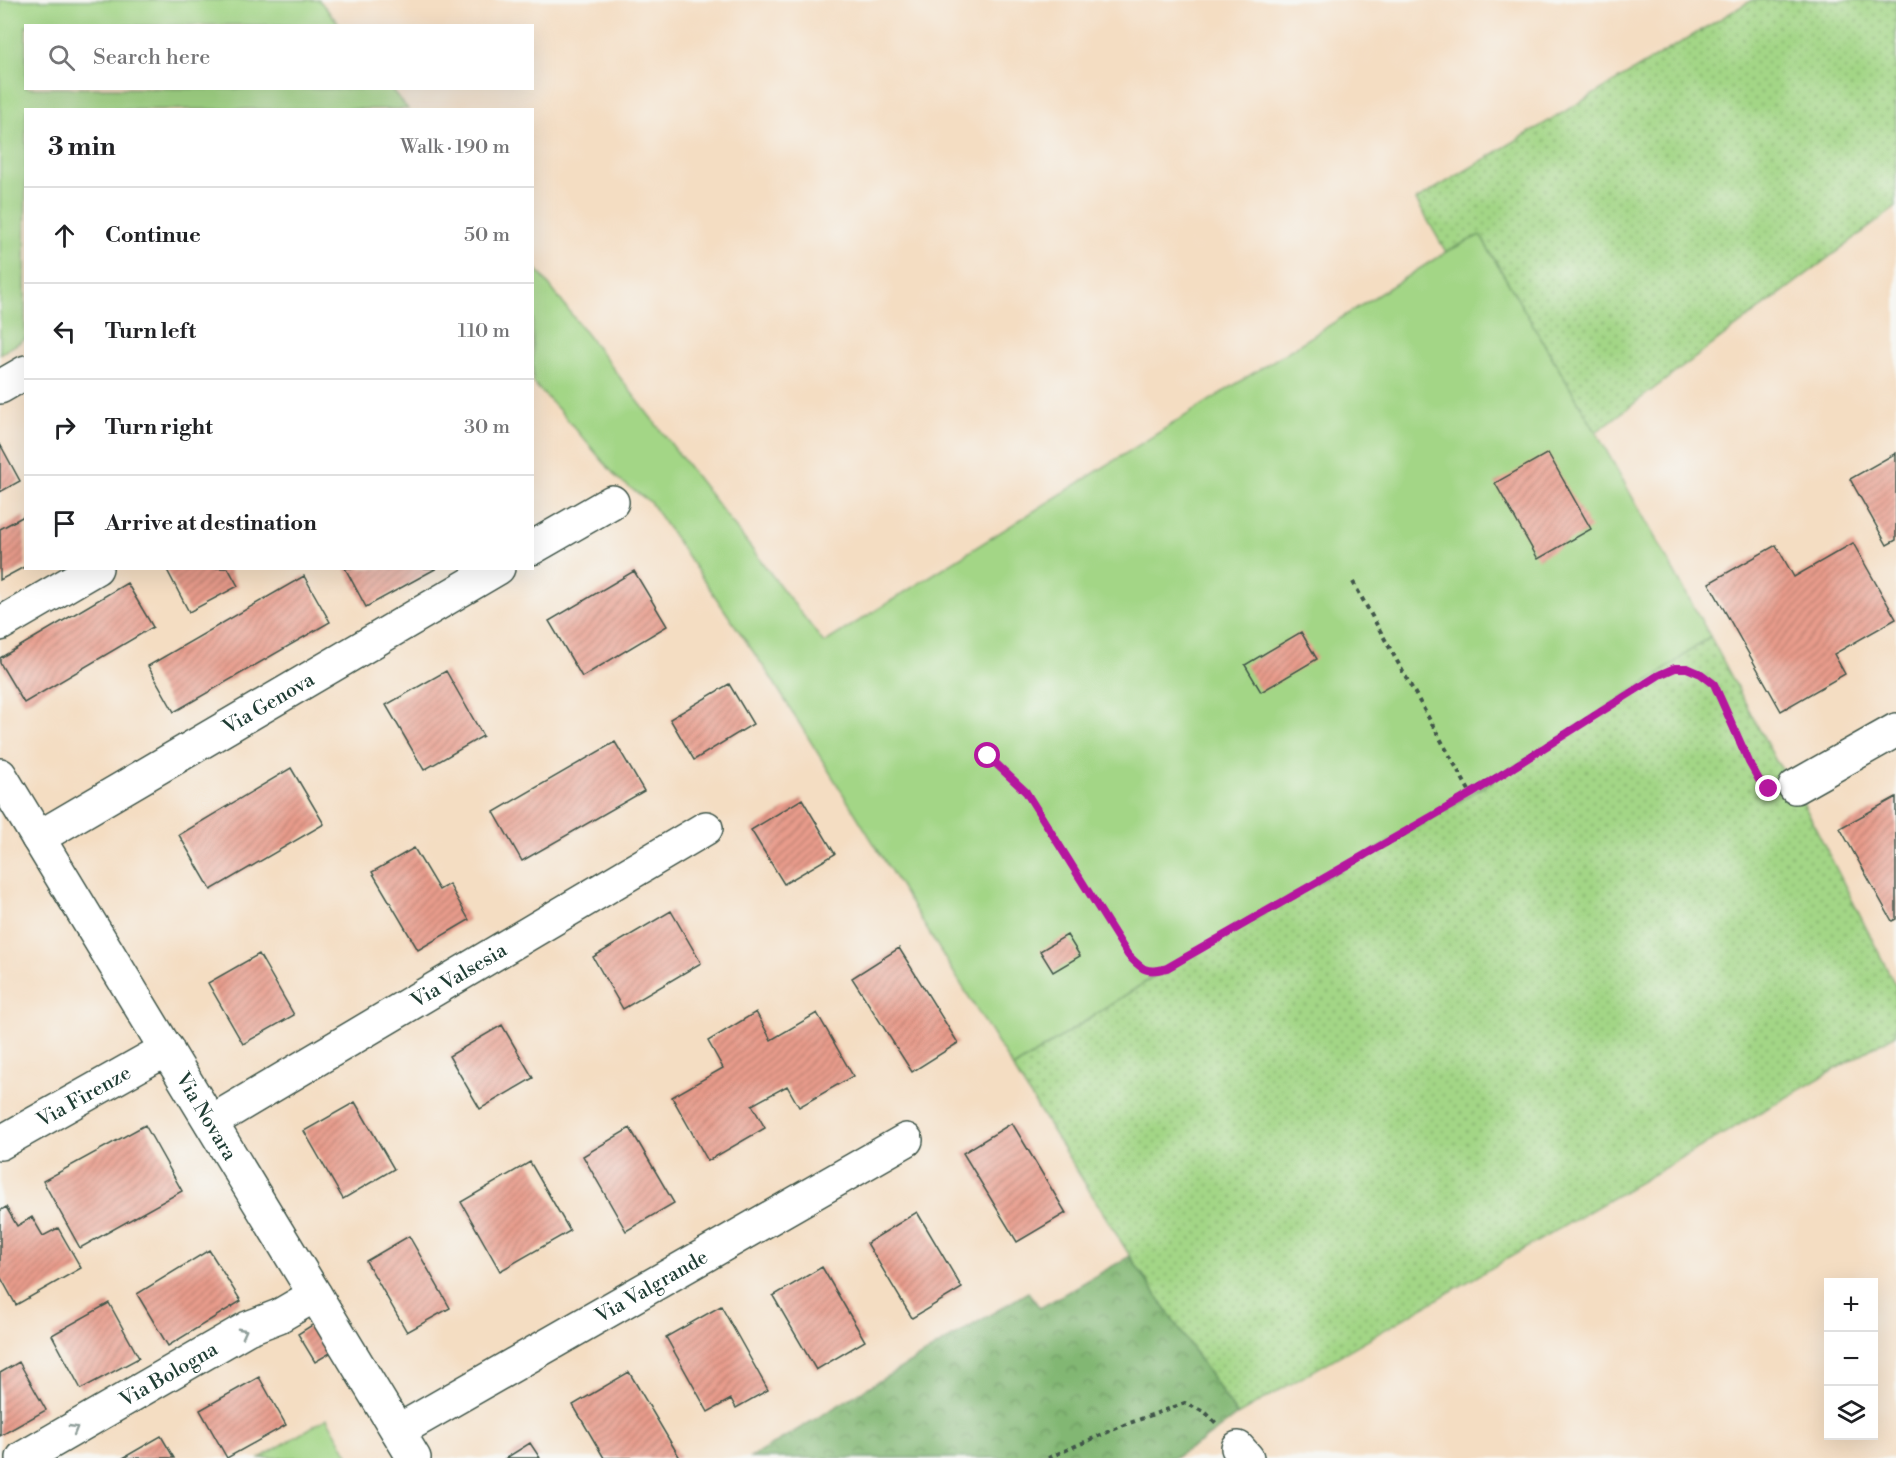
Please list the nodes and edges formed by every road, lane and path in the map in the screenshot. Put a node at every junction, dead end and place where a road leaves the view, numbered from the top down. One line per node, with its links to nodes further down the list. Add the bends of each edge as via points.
1 (24, 373): 2 (street)
2 (0, 387)
3 (612, 502): 4 (street)
4 (534, 547)
5 (93, 570): 8 (street)
6 (495, 570): 15 (street, Via Genova)
7 (1353, 582): 13 (path)
8 (0, 624)
9 (1896, 730): 12 (street)
10 (988, 756): 13 (path, via 1026,792 1128,955 1140,967 1153,972 1167,968)
11 (0, 775): 15 (street, Via Novara)
12 (1795, 788): 13 (path, via 1769,789 1759,780 1714,684 1687,668 1675,668)
13 (1471, 794)
14 (706, 828): 17 (street, Via Valsesia)
15 (38, 837): 16 (street, Via Novara)
16 (167, 1049): 17 (street, Via Novara); 19 (street, Via Firenze)
17 (212, 1122): 20 (street, Via Novara)
18 (906, 1140): 21 (street, Via Valgrande)
19 (0, 1143)
20 (315, 1295): 21 (street, Via Novara); 23 (street, Via Bologna, one-way to 20, via 248,1328)
21 (406, 1444)
22 (1242, 1453): 24 (path, via 1206,1413 1185,1403)
23 (23, 1458)
24 (1048, 1458)

